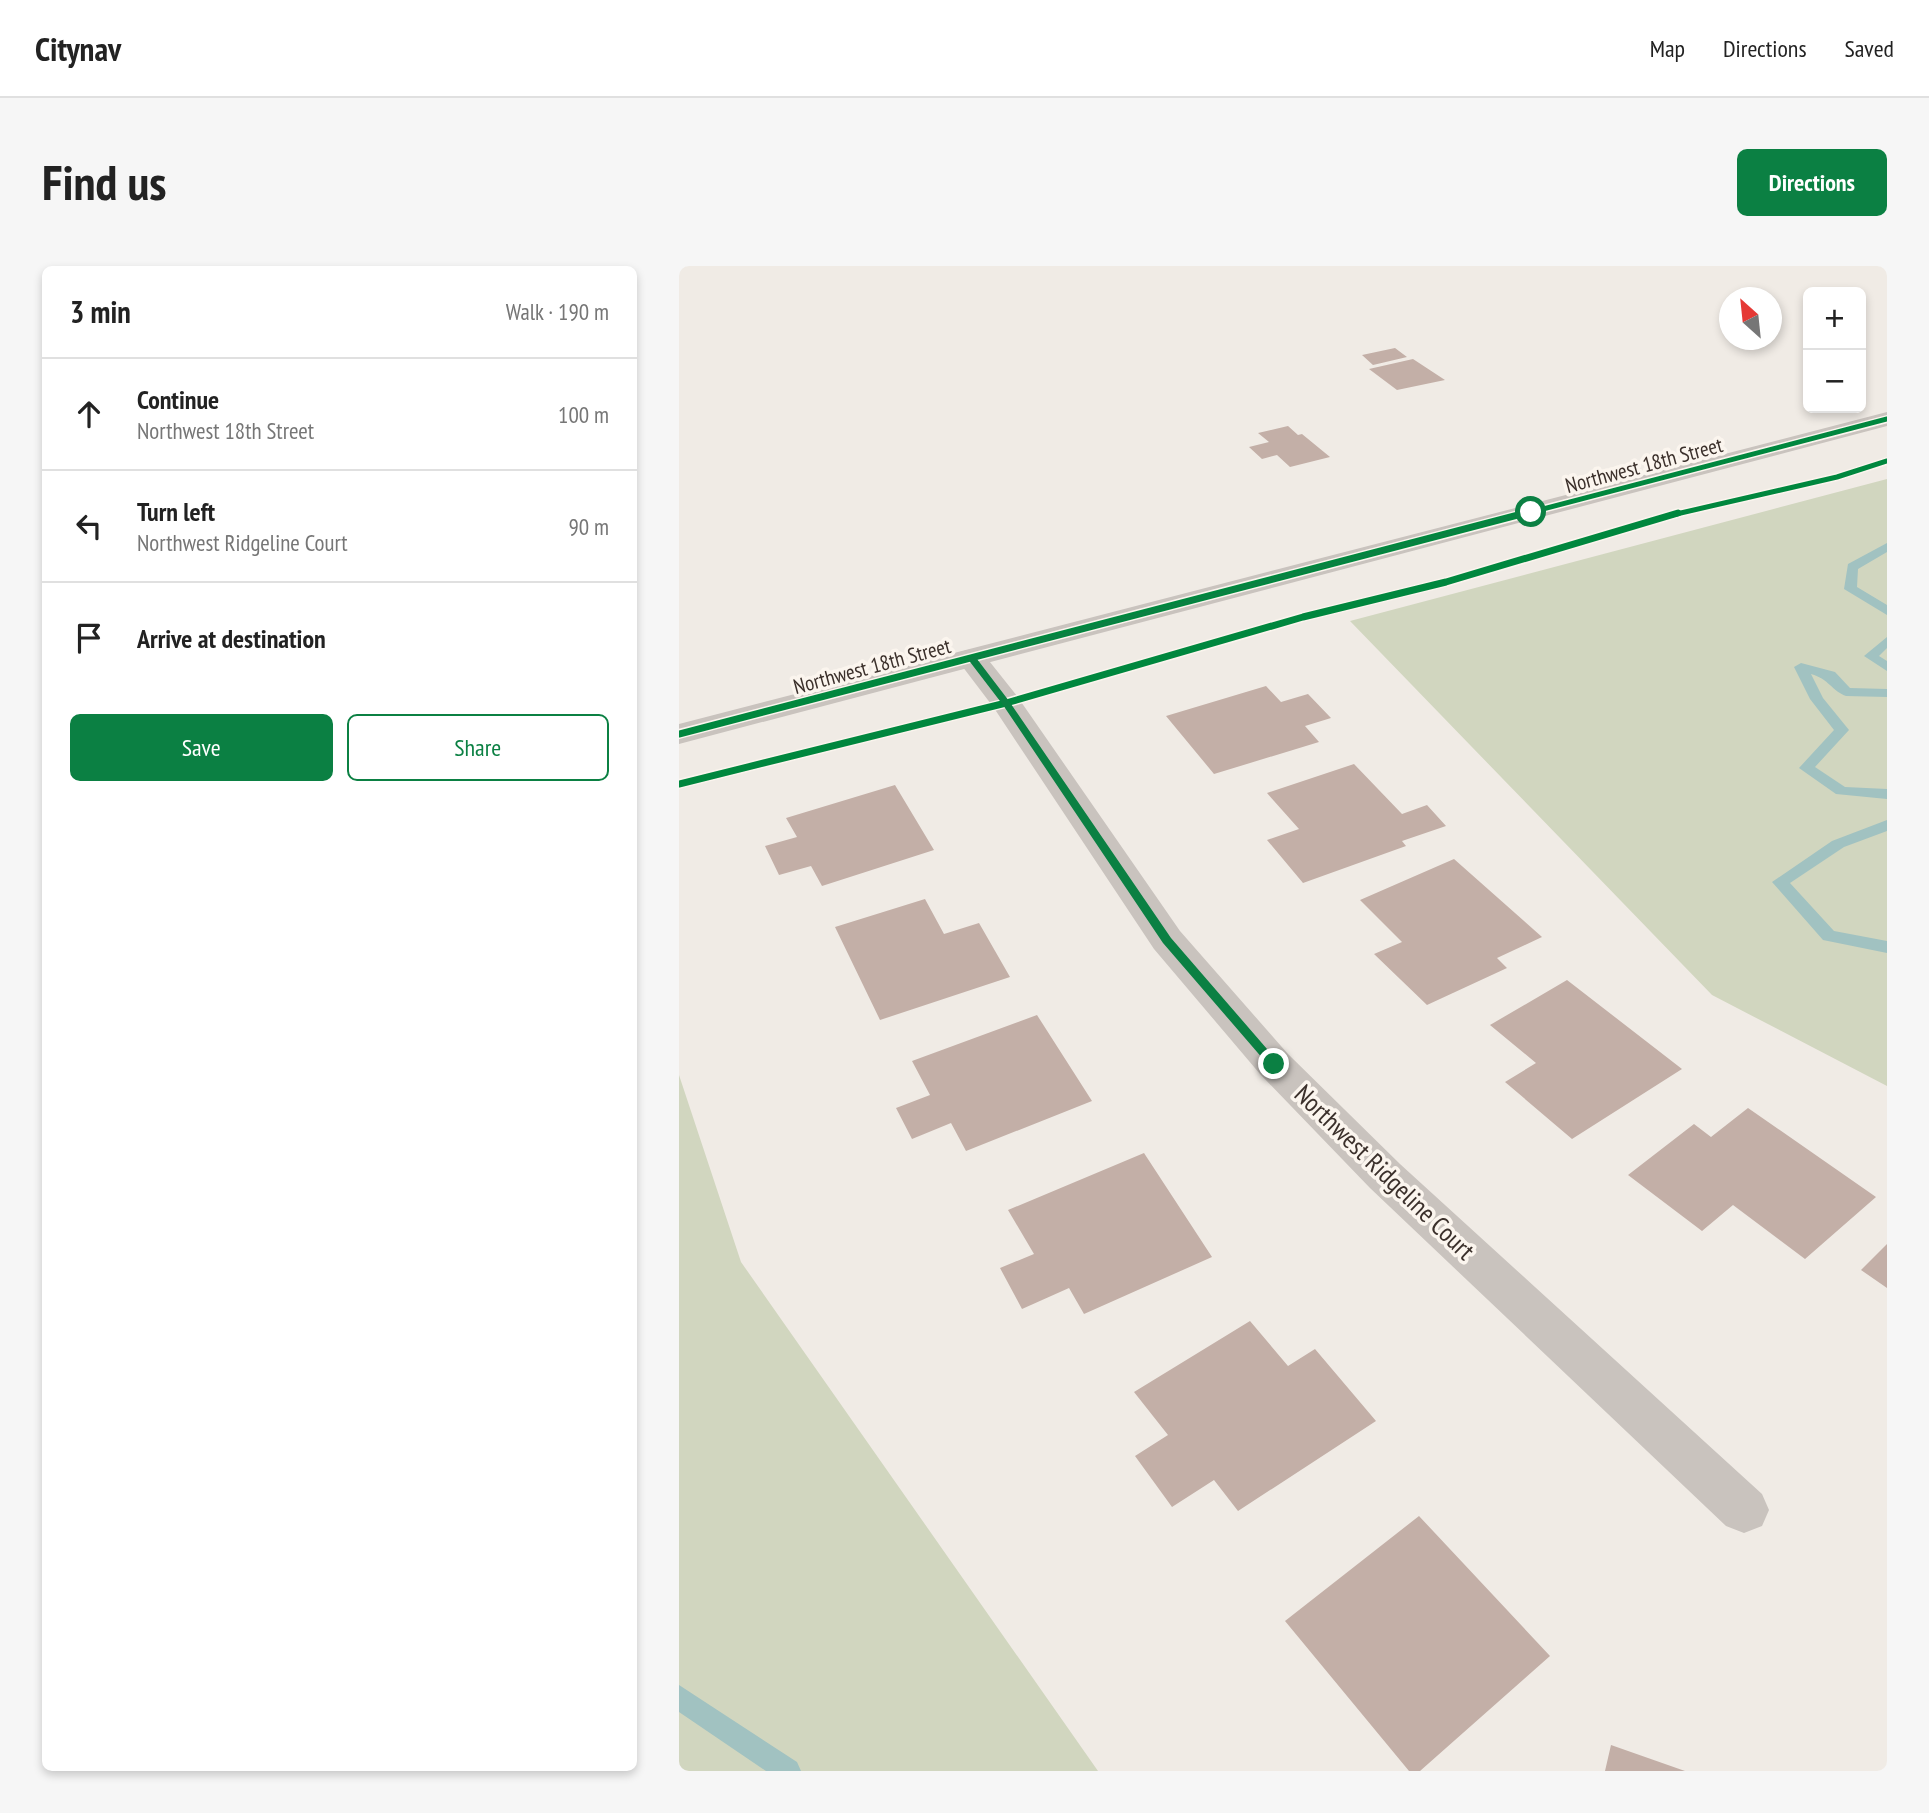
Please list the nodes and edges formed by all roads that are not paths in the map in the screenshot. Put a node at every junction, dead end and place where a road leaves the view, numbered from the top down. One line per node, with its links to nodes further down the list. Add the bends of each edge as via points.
1 (1887, 419): 2 (street, Northwest 18th Street)
2 (971, 658): 3 (street, Northwest 18th Street); 4 (street, Northwest Ridgeline Court, via 1167,940 1274,1064 1385,1176)
3 (679, 734)
4 (1744, 1510)

